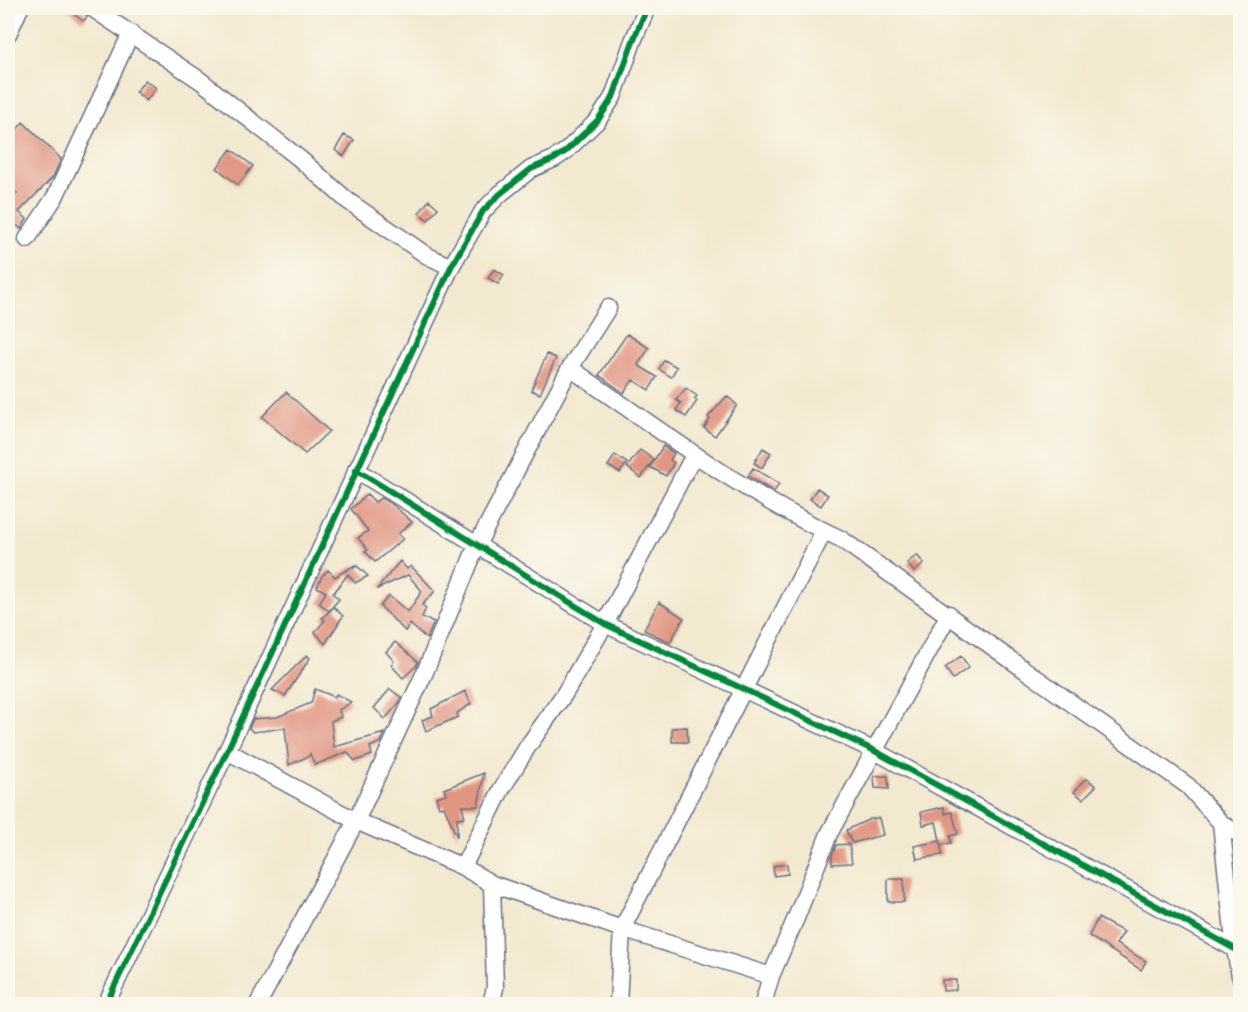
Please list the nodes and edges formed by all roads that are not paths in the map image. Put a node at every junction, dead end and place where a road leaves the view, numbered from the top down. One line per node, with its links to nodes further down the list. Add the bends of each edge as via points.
1 (21, 8): 5 (street)
2 (92, 8): 4 (street)
3 (647, 8): 7 (street, via 613,98 598,120 566,151 531,169 483,211)
4 (131, 33): 6 (street, via 55,197); 7 (street, via 201,81 348,201 426,255)
5 (8, 34)
6 (27, 239)
7 (451, 267): 11 (street)
8 (608, 308): 9 (street)
9 (570, 368): 10 (street); 13 (street)
10 (694, 455): 12 (street, via 797,519); 15 (street)
11 (356, 470): 13 (street); 18 (street)
12 (824, 531): 14 (street); 16 (street)
13 (477, 545): 15 (street); 19 (street)
14 (949, 614): 17 (street); 20 (street, via 1188,786)
15 (605, 624): 16 (street); 22 (street, via 506,781)
16 (745, 688): 17 (street); 24 (street)
17 (873, 750): 25 (street); 26 (street, via 829,834)
18 (227, 751): 19 (street); 28 (street)
19 (356, 821): 22 (street); 29 (street)
20 (1221, 823): 21 (street); 25 (street)
21 (1240, 835)
22 (463, 867): 23 (street)
23 (492, 884): 24 (street); 30 (street, via 495,988)
24 (622, 929): 26 (street); 31 (street)
25 (1235, 949): 27 (street)
26 (771, 976): 32 (street)
27 (1240, 976)
28 (106, 1005)
29 (258, 1005)
30 (491, 1005)
31 (618, 1005)
32 (763, 1005)

